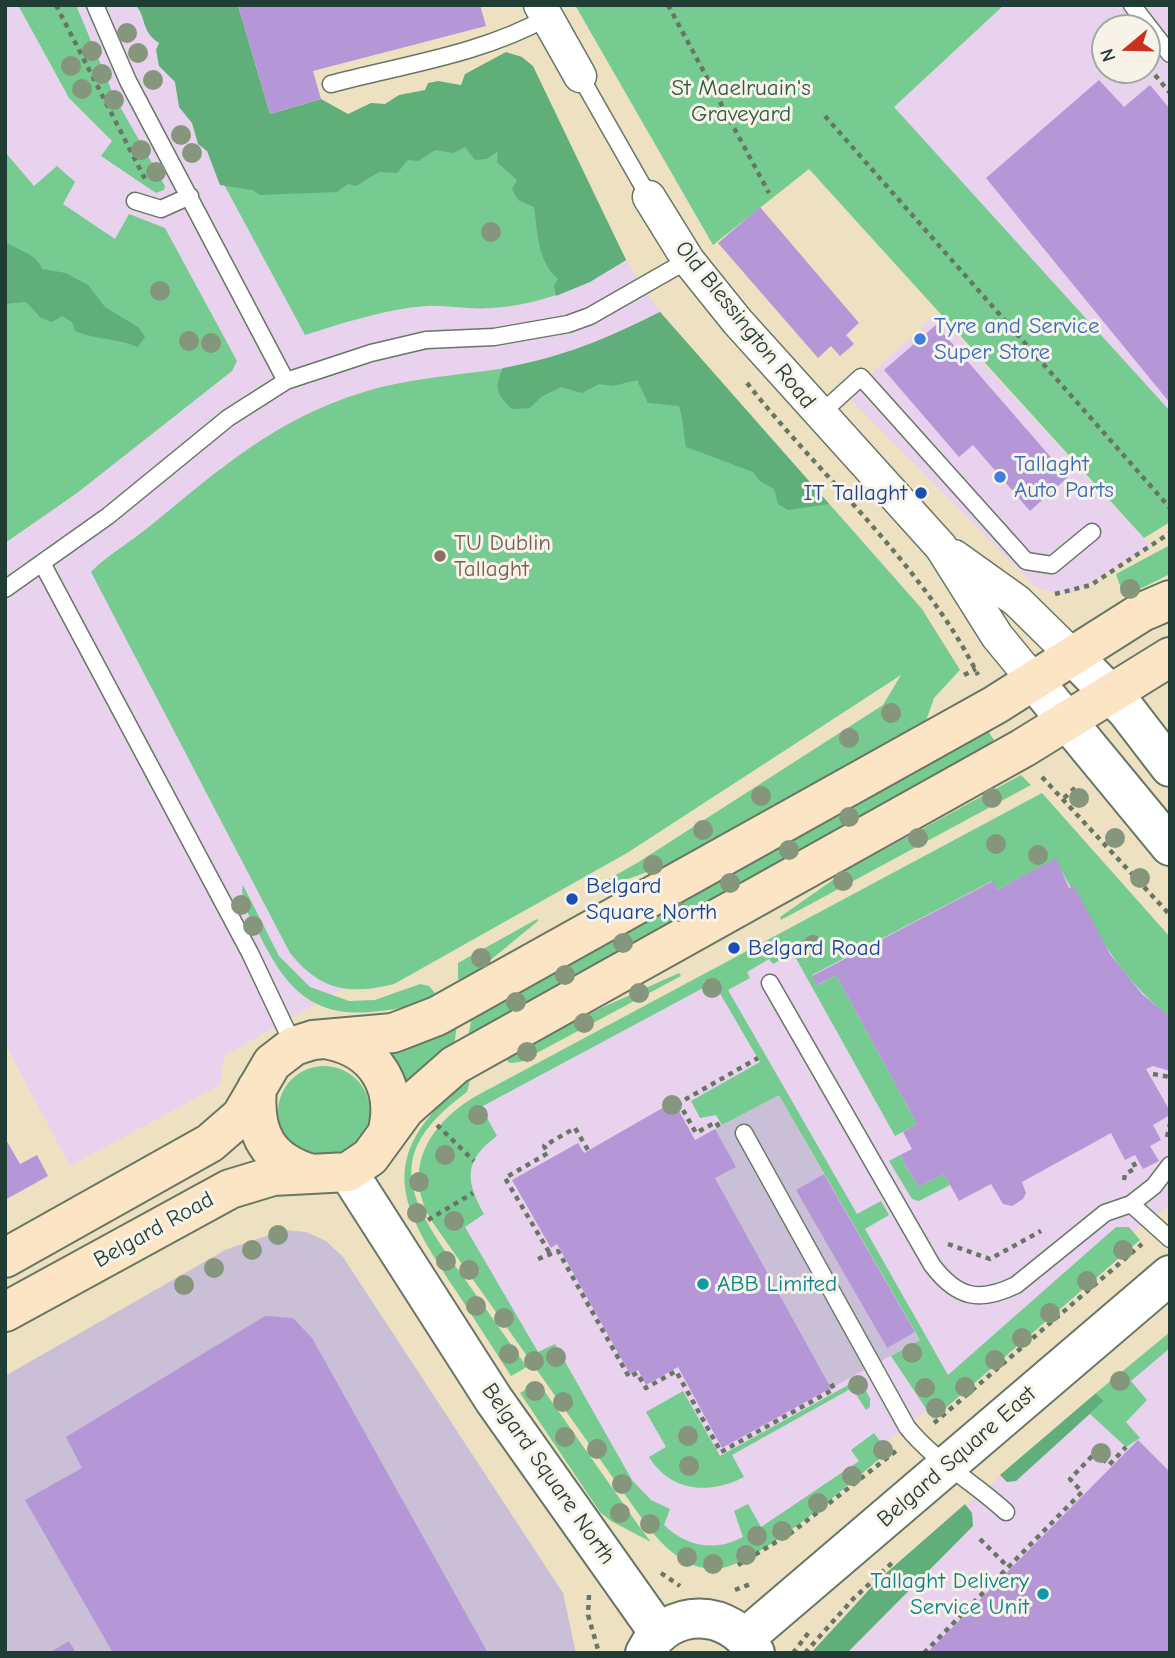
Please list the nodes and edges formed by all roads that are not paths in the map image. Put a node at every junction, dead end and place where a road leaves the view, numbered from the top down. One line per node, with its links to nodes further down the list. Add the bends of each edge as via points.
1 (95, 5): 7 (lane, via 128,81)
2 (1132, 5): 4 (lane)
3 (543, 11): 5 (street, Old Blessington Road); 6 (lane, via 525,30)
4 (1170, 54)
5 (580, 76): 8 (lane, Old Blessington Road)
6 (331, 84)
7 (190, 197): 9 (lane, via 161,209); 11 (lane)
8 (649, 197): 10 (street, Old Blessington Road)
9 (135, 201)
10 (688, 260): 11 (lane, via 568,324 495,337 426,340); 12 (street, Old Blessington Road)
11 (286, 382): 15 (lane, via 186,449 108,516)
12 (819, 415): 13 (lane, via 861,377 1026,561 1052,565); 14 (street, Old Blessington Road)
13 (1092, 532)
14 (941, 547): 18 (street, Old Blessington Road, via 1017,601); 20 (street, Old Blessington Road, via 997,636)
15 (42, 563): 16 (lane); 26 (lane, via 244,941)
16 (5, 589)
17 (1170, 600): 18 (main road, via 1142,612)
18 (1073, 656): 20 (main road); 21 (street, Old Blessington Road)
19 (1170, 657): 21 (main road)
20 (1034, 681): 22 (street, Old Blessington Road); 26 (main road, via 437,1016 393,1033)
21 (1109, 693): 22 (main road); 23 (street, Old Blessington Road)
22 (1066, 721): 24 (street, Old Blessington Road); 28 (main road, via 455,1065 424,1090)
23 (1170, 767)
24 (1170, 846)
25 (770, 983): 32 (lane, via 932,1265 959,1292 979,1296 1016,1285 1105,1213)
26 (311, 1043): 27 (main road, Belgard Road, via 272,1063); 28 (main road, via 358,1049 375,1063 390,1092)
27 (257, 1088): 31 (main road, via 257,1122 276,1156 294,1169); 34 (main road, Belgard Road, via 241,1116 210,1143)
28 (388, 1130): 31 (main road, via 370,1157)
29 (744, 1133): 37 (lane, via 907,1427)
30 (1170, 1165): 32 (lane, via 1154,1186)
31 (330, 1173): 36 (main road, Belgard Road, via 267,1177 230,1189); 39 (street, Belgard Square North, via 494,1400)
32 (1131, 1204): 33 (lane)
33 (1170, 1239)
34 (5, 1258)
35 (1170, 1275): 37 (street, Belgard Square East)
36 (5, 1312)
37 (948, 1465): 38 (lane); 40 (street, Belgard Square East)
38 (1006, 1512)
39 (652, 1643): 40 (street, via 683,1619 704,1617 724,1622)
40 (750, 1646)

